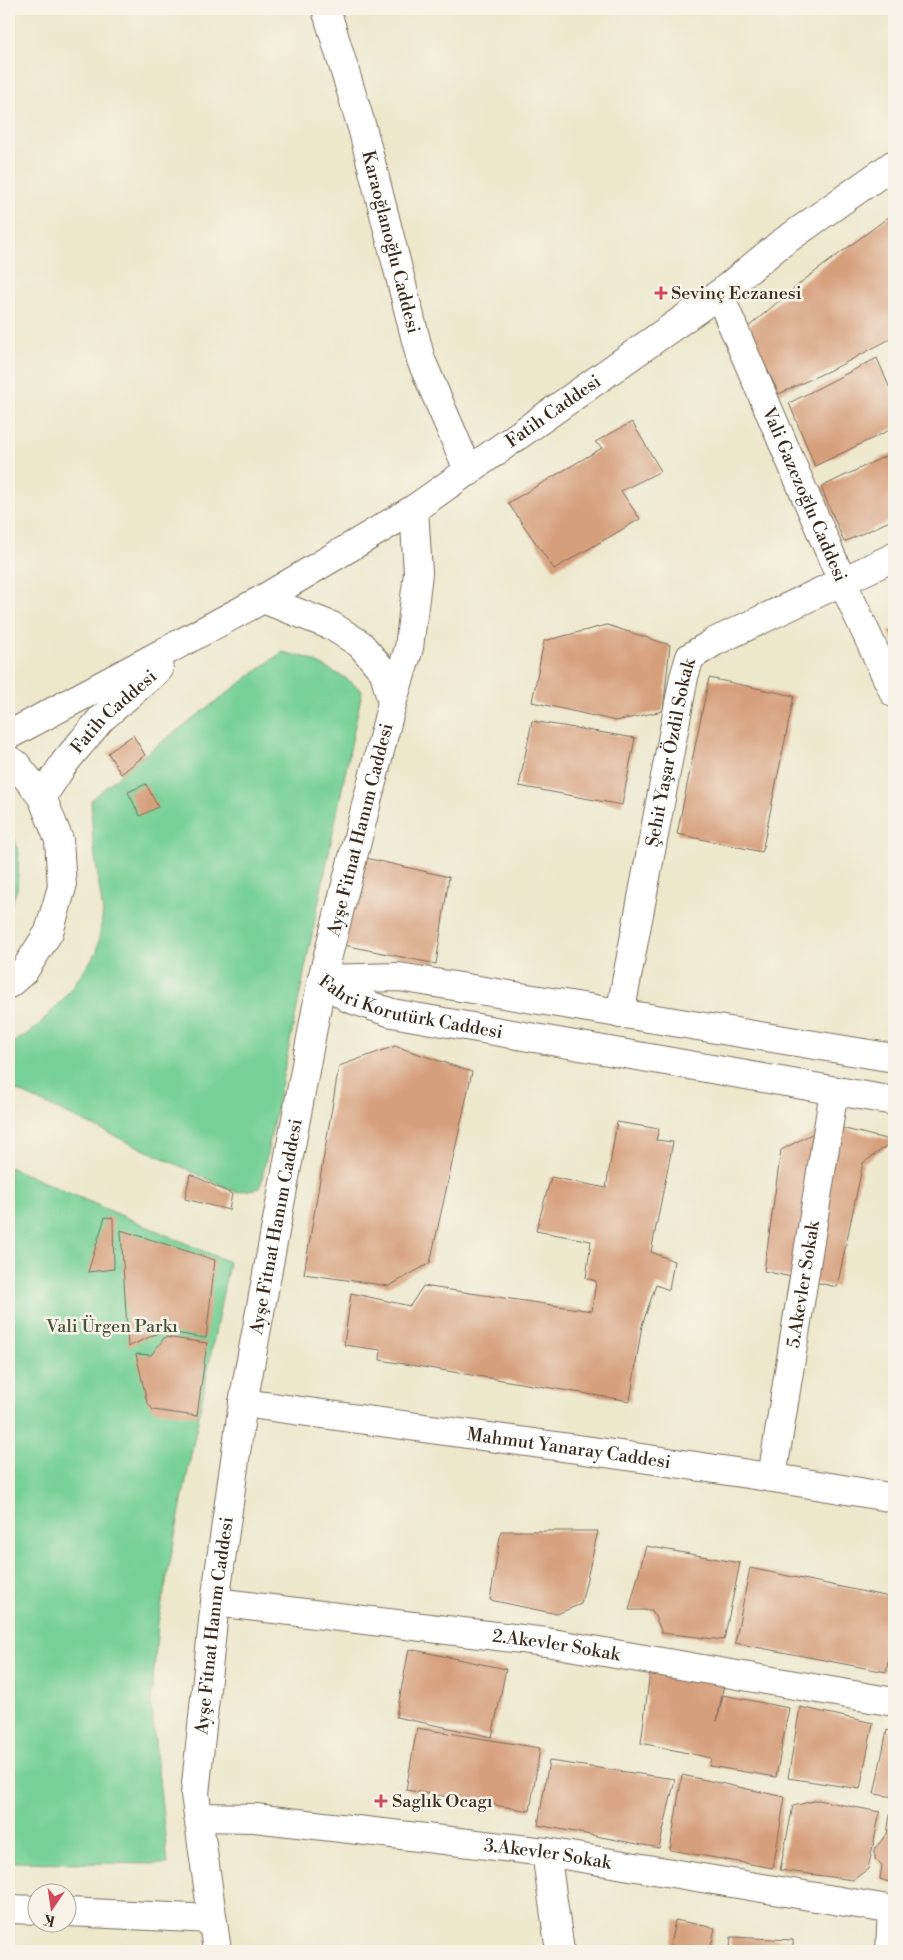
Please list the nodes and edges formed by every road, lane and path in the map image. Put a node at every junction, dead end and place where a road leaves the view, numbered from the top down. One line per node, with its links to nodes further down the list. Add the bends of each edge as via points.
1 (326, 9): 4 (street, Karaoğlanoğlu Caddesi, via 363,131 421,360)
2 (894, 164): 3 (street, Fatih Caddesi, via 779,245)
3 (719, 294): 4 (street, Fatih Caddesi); 7 (street, Vali Gazezoğlu Caddesi)
4 (469, 472): 5 (street, Fatih Caddesi)
5 (414, 509): 8 (street, Fatih Caddesi); 11 (street, Ayşe Fitnat Hanım Caddesi, via 417,583 409,648)
6 (894, 557): 7 (street, Şehit Yaşar Özdil Sokak)
7 (842, 581): 10 (street, Vali Gazezoğlu Caddesi); 17 (street, Şehit Yaşar Özdil Sokak, via 714,642 690,657)
8 (263, 600): 9 (street, Fatih Caddesi); 11 (street, via 332,626 360,644 384,672)
9 (196, 636): 12 (street, Fatih Caddesi); 14 (street, Fatih Caddesi, via 101,719 65,762)
10 (894, 693)
11 (392, 703): 15 (street, Ayşe Fitnat Hanım Caddesi)
12 (9, 735)
13 (9, 760): 14 (street, via 16,764)
14 (42, 797): 16 (street, via 59,840 62,887 49,932 24,971)
15 (322, 979): 17 (street, Fahri Korutürk Caddesi, via 399,977); 19 (street, Fahri Korutürk Caddesi, via 348,998 392,1013); 21 (street, Ayşe Fitnat Hanım Caddesi)
16 (9, 984)
17 (620, 1014): 18 (street, Fahri Korutürk Caddesi)
18 (894, 1058)
19 (834, 1091): 20 (street, Fahri Korutürk Caddesi); 22 (street, 5.Akevler Sokak)
20 (894, 1101)
21 (243, 1403): 22 (street, Mahmut Yanaray Caddesi); 24 (street, Ayşe Fitnat Hanım Caddesi)
22 (772, 1477): 23 (street, Mahmut Yanaray Caddesi)
23 (894, 1498)
24 (215, 1602): 25 (street, 2.Akevler Sokak, via 534,1640); 26 (street, Ayşe Fitnat Hanım Caddesi, via 196,1794)
25 (894, 1702)
26 (199, 1817): 27 (street, 3.Akevler Sokak, via 255,1818); 32 (street, Ayşe Fitnat Hanım Caddesi)
27 (546, 1852): 30 (street, 3.Akevler Sokak); 34 (street)
28 (9, 1909): 29 (street)
29 (28, 1910)
30 (893, 1910): 35 (street)
31 (78, 1912): 32 (street)
32 (212, 1919): 33 (street, Ayşe Fitnat Hanım Caddesi)
33 (217, 1951)
34 (560, 1951)
35 (890, 1951)

